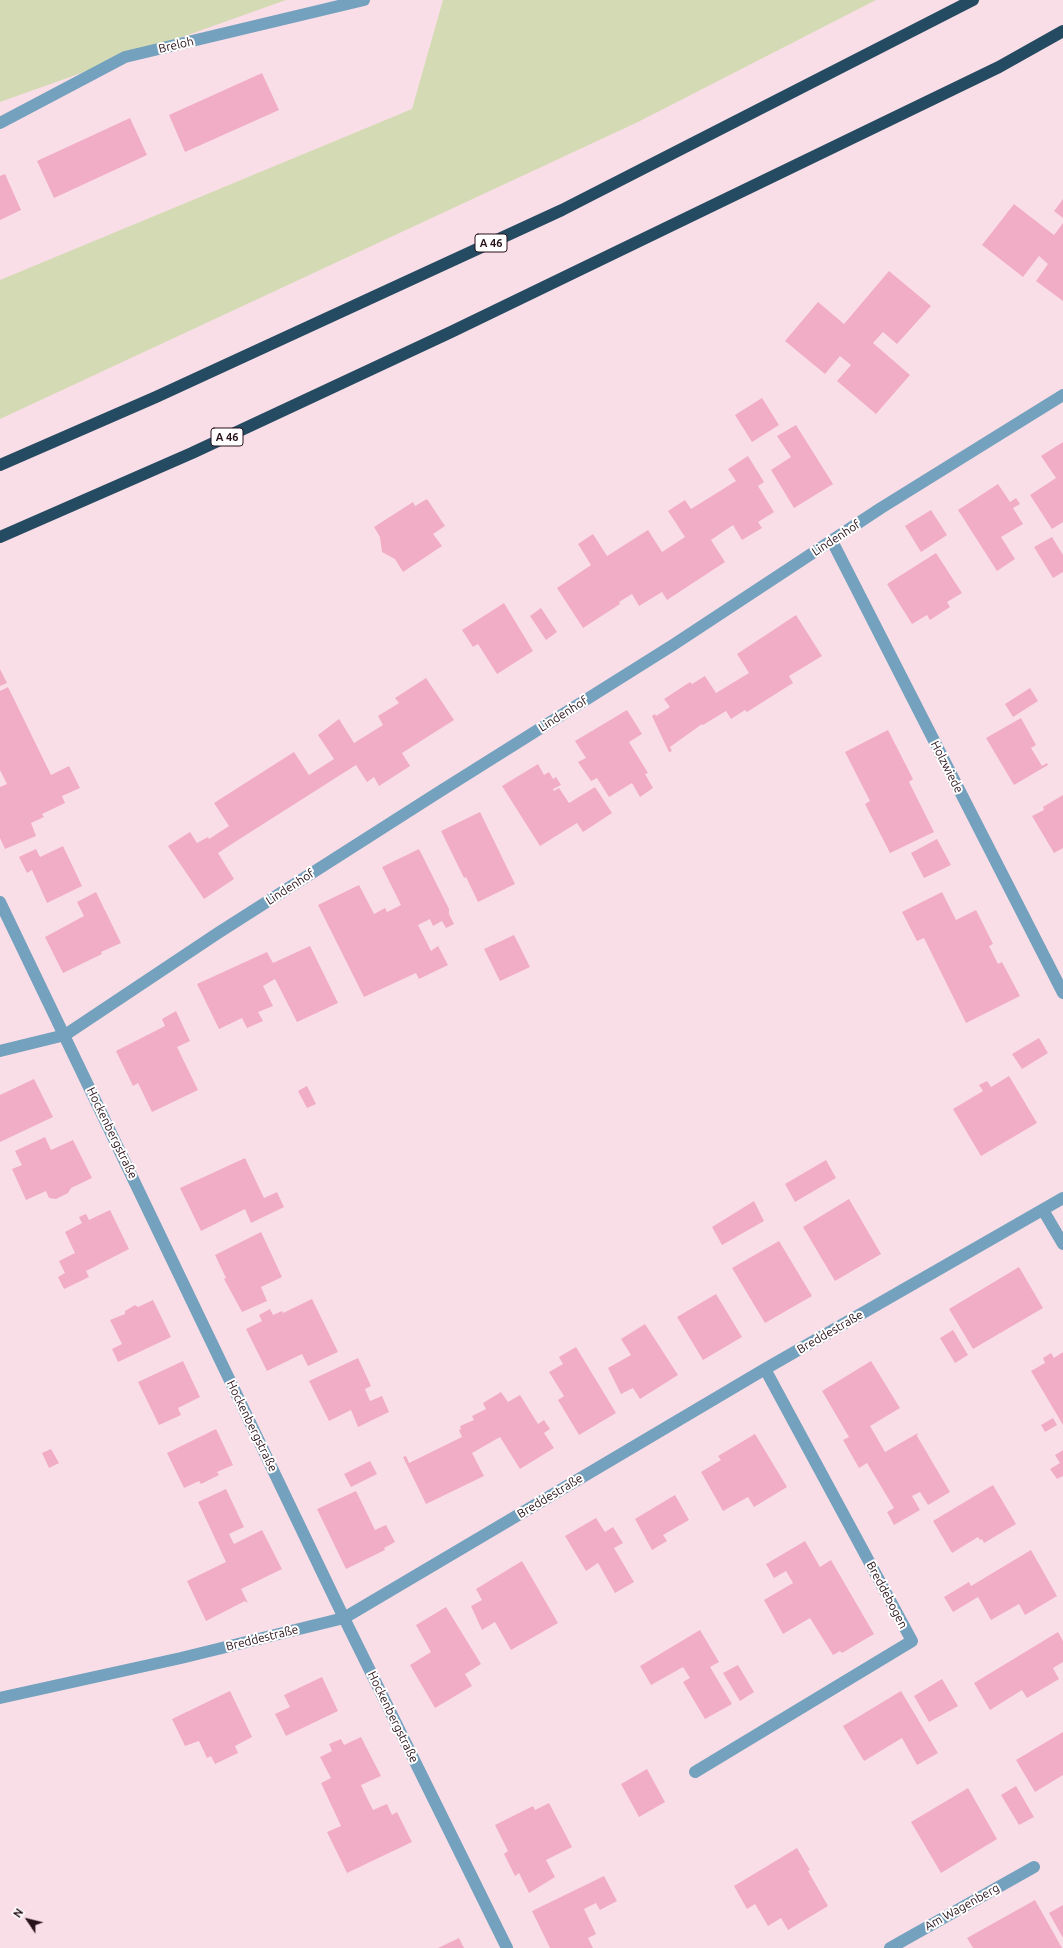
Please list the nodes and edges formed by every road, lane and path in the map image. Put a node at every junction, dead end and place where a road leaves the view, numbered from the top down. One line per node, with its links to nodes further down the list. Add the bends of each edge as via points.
1 (364, 0): 4 (street, Breloh, via 125,57)
2 (973, 0): 6 (highway, A 46, via 562,210 156,397)
3 (1063, 30): 7 (highway, A 46, via 999,67 451,332 192,453)
4 (0, 123)
5 (1063, 395): 8 (street, Lindenhof)
6 (0, 465)
7 (0, 537)
8 (832, 541): 10 (street, Holzwiede); 11 (street, Lindenhof, via 673,645 218,933)
9 (0, 902): 11 (street, Hockenbergstraße)
10 (1063, 993)
11 (65, 1035): 12 (street, Lindenhof); 17 (street, Hockenbergstraße)
12 (0, 1051)
13 (1063, 1198): 14 (street, Breddestraße)
14 (1043, 1210): 15 (street); 16 (street, Breddestraße)
15 (1063, 1244)
16 (764, 1369): 17 (street, Breddestraße); 19 (street, Breddebogen, via 912,1641)
17 (344, 1618): 18 (street, Breddestraße, via 181,1658); 21 (street, Hockenbergstraße)
18 (0, 1698)
19 (695, 1772)
20 (1034, 1867): 22 (street, Am Wagenberg)
21 (507, 1948)
22 (890, 1948)

